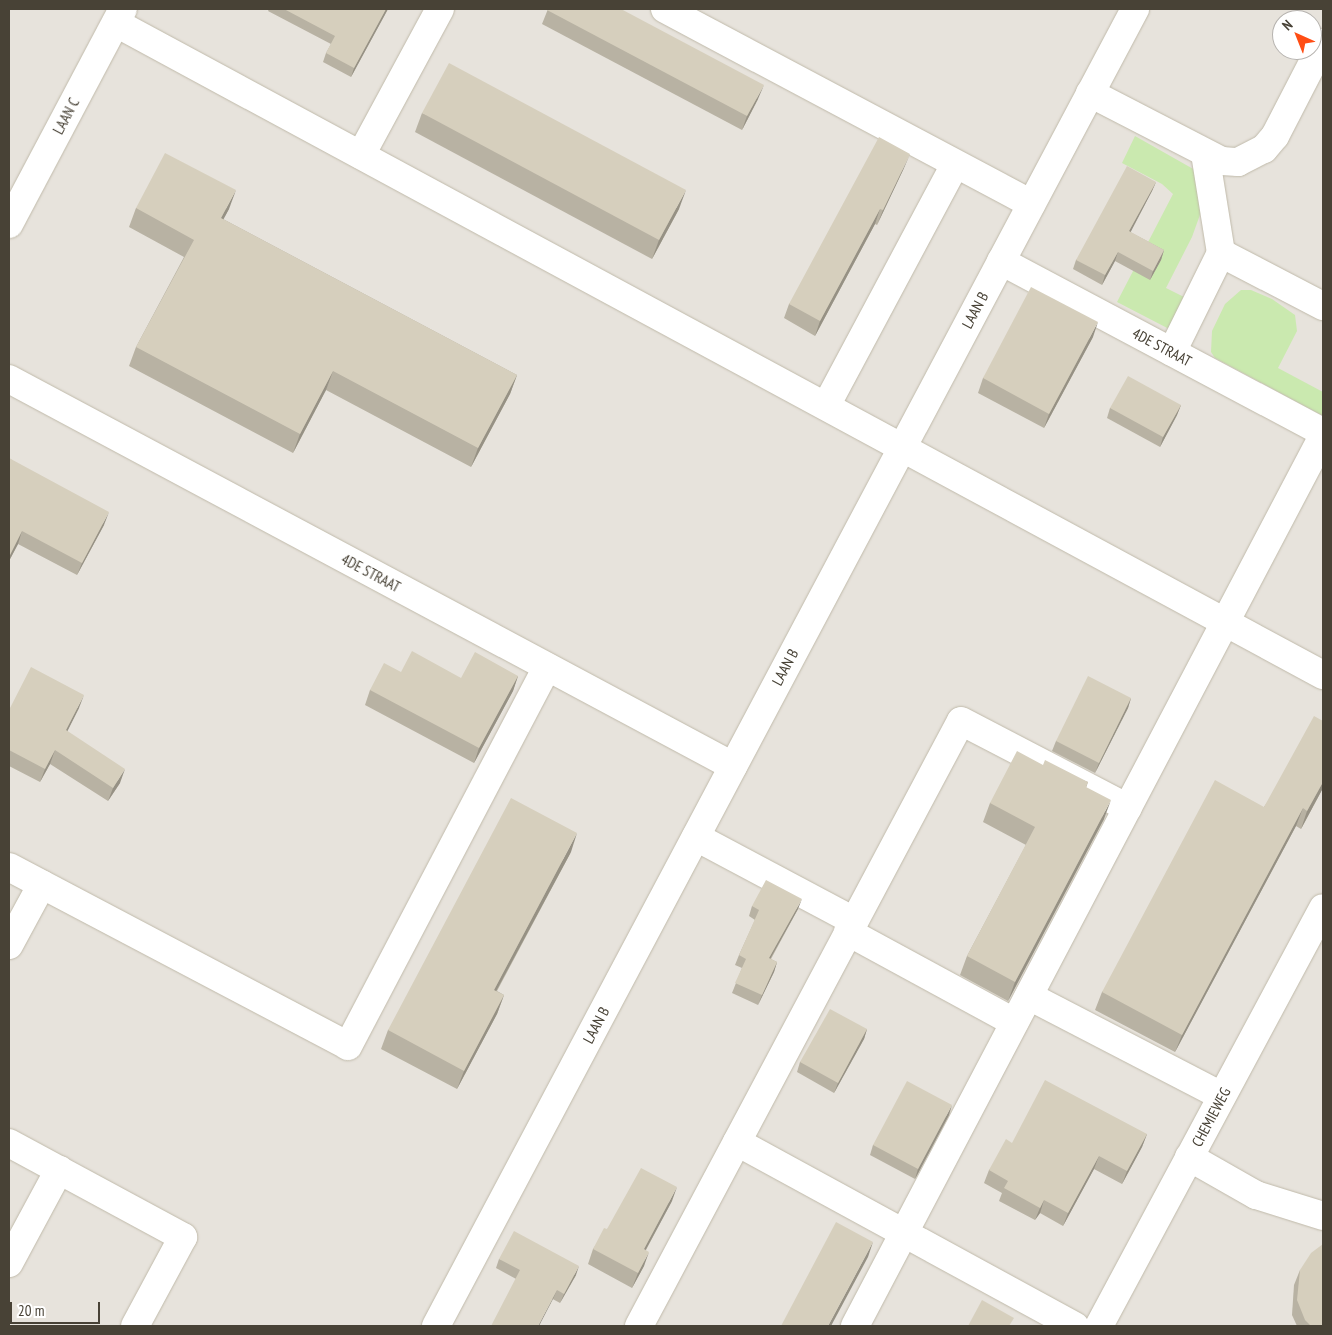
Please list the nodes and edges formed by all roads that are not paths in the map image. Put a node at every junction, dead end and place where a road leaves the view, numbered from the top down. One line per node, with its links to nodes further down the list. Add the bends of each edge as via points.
1 (440, 9): 8 (lane)
2 (665, 9): 9 (lane)
3 (1135, 9): 6 (lane, LAAN B)
4 (120, 16): 8 (lane); 11 (lane, LAAN C)
5 (1323, 43): 7 (lane, via 1275,136 1264,149 1238,162 1222,161)
6 (1090, 94): 7 (lane); 10 (lane, LAAN B)
7 (1205, 153): 12 (lane)
8 (361, 155): 17 (lane)
9 (955, 164): 10 (lane); 17 (lane)
10 (1031, 204): 13 (lane, LAAN B)
11 (13, 206)
12 (1221, 253): 14 (lane); 15 (lane)
13 (1001, 260): 15 (lane, 4DE STRAAT); 20 (lane, LAAN B)
14 (1323, 306)
15 (1172, 352): 18 (lane, 4DE STRAAT)
16 (9, 379): 22 (lane, 4DE STRAAT)
17 (826, 406): 20 (lane)
18 (1323, 432)
19 (1323, 436): 21 (lane)
20 (902, 447): 21 (lane); 24 (lane, LAAN B)
21 (1226, 622): 23 (lane); 25 (lane)
22 (547, 667): 24 (lane, 4DE STRAAT); 28 (lane, via 348,1046)
23 (1323, 675)
24 (732, 766): 26 (lane, LAAN B)
25 (1128, 808): 30 (lane, via 961,721); 32 (lane)
26 (696, 837): 30 (lane); 43 (lane, LAAN B)
27 (9, 867): 28 (lane)
28 (42, 884): 31 (lane)
29 (1323, 908): 34 (lane, CHEMIEWEG)
30 (851, 927): 33 (lane); 35 (lane)
31 (9, 945)
32 (1029, 996): 33 (lane); 34 (lane)
33 (1014, 1022): 40 (lane)
34 (1222, 1096): 37 (lane, CHEMIEWEG)
35 (737, 1142): 40 (lane); 44 (lane)
36 (9, 1143): 38 (lane)
37 (1189, 1158): 39 (lane, via 1256,1195); 47 (lane, CHEMIEWEG)
38 (59, 1170): 41 (lane); 42 (lane, via 183,1237)
39 (1323, 1216)
40 (904, 1233): 45 (lane); 46 (lane)
41 (9, 1263)
42 (135, 1326)
43 (436, 1326)
44 (639, 1326)
45 (854, 1326)
46 (1075, 1326)
47 (1099, 1326)

